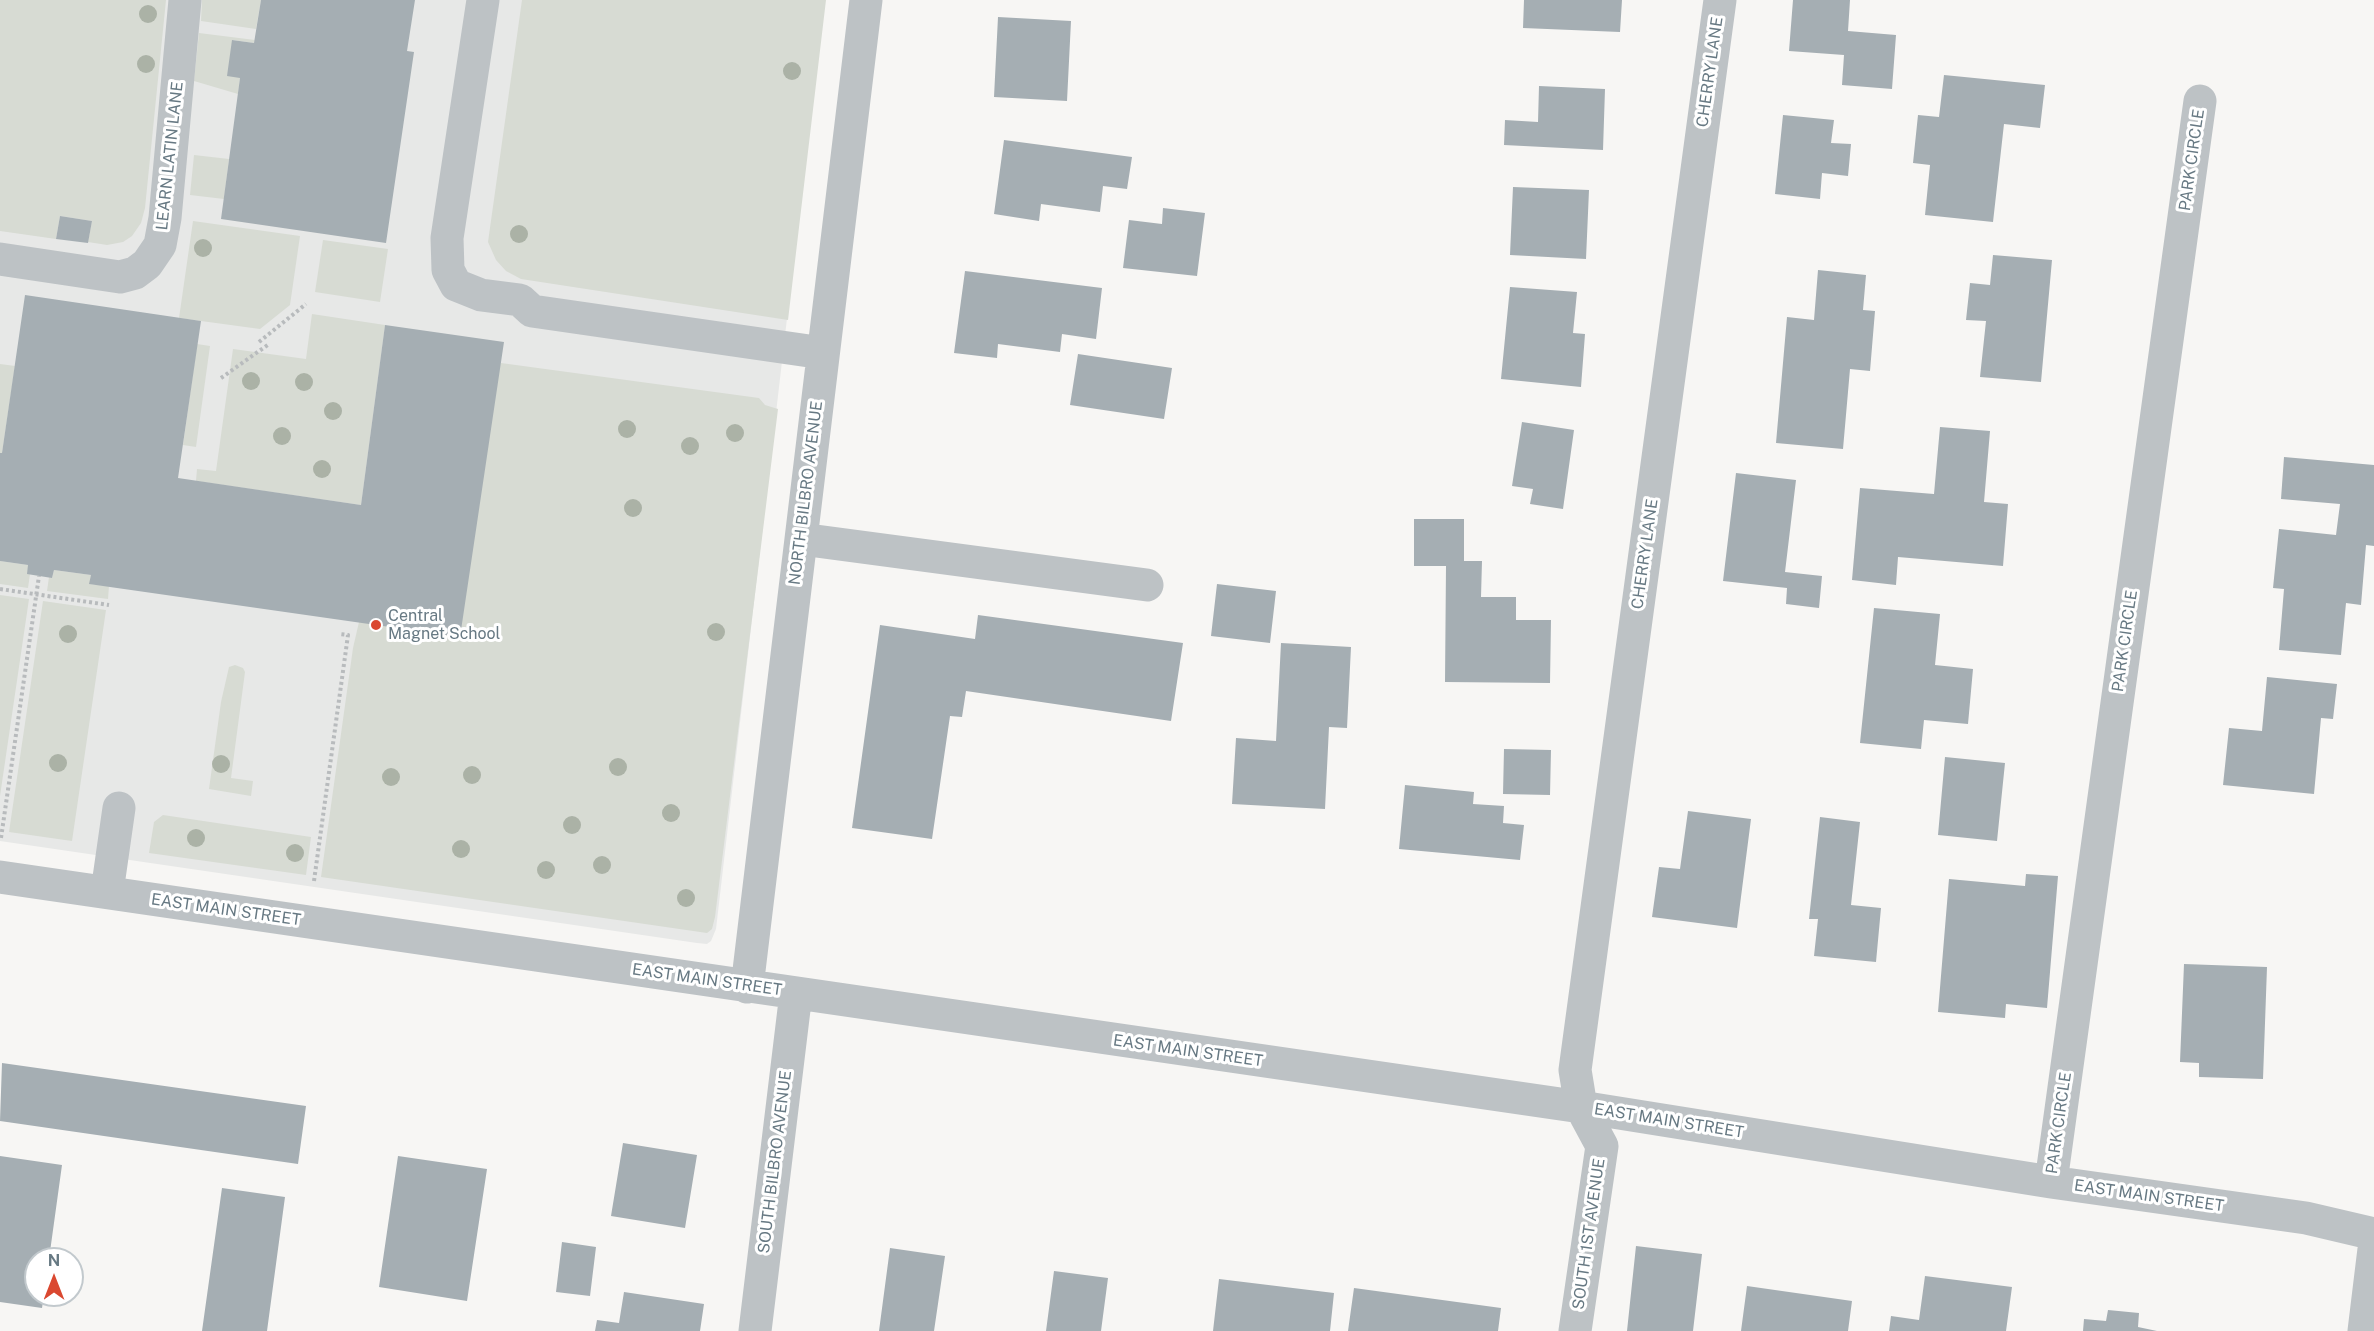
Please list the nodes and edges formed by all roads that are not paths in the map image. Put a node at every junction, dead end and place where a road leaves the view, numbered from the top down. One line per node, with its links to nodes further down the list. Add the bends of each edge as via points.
1 (185, 0): 6 (street, LEARN LATIN LANE, via 165,218 160,245 147,264 120,277)
2 (483, 0): 7 (street, via 447,238 448,270 456,285 481,295 520,300 532,311)
3 (866, 0): 7 (street, NORTH BILBRO AVENUE)
4 (1720, 0): 15 (street, CHERRY LANE, via 1575,1070)
5 (2200, 101): 16 (street, PARK CIRCLE)
6 (0, 260)
7 (823, 353): 8 (street, NORTH BILBRO AVENUE)
8 (801, 539): 9 (street); 13 (street, NORTH BILBRO AVENUE)
9 (1147, 585)
10 (119, 808): 12 (street)
11 (0, 877): 12 (street, EAST MAIN STREET)
12 (106, 892): 13 (street, EAST MAIN STREET)
13 (747, 987): 14 (street, EAST MAIN STREET)
14 (796, 993): 15 (street, EAST MAIN STREET); 19 (street, SOUTH BILBRO AVENUE)
15 (1581, 1107): 16 (street, EAST MAIN STREET); 20 (street, SOUTH 1ST AVENUE, via 1602,1146)
16 (2051, 1182): 17 (street, EAST MAIN STREET, via 2307,1218)
17 (2374, 1234)
18 (2374, 1249): 21 (street)
19 (755, 1331)
20 (1575, 1331)
21 (2364, 1331)

